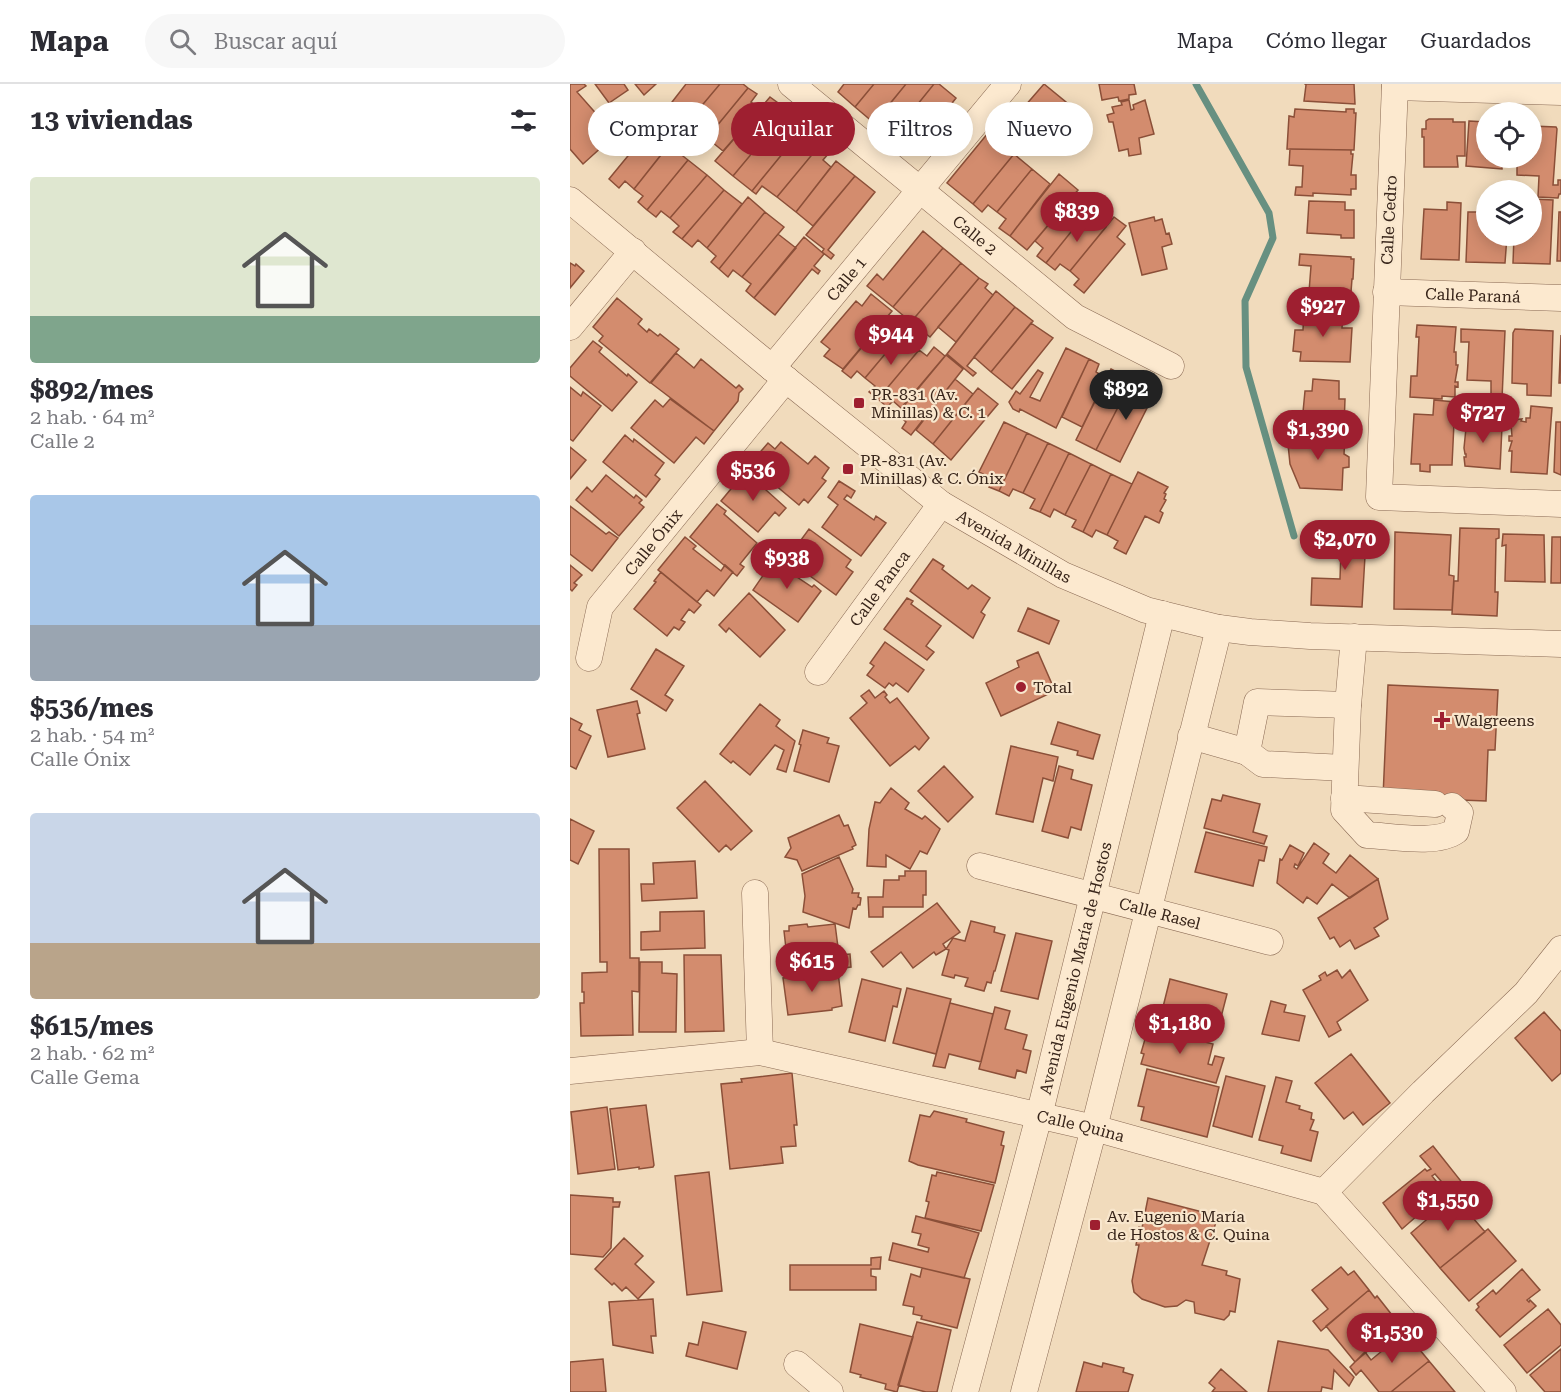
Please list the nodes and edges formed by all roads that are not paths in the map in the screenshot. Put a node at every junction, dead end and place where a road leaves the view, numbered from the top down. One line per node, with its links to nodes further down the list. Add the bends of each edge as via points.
1 (791, 84): 5 (street, Calle 2)
2 (1008, 84): 5 (street, Calle 1)
3 (1395, 85): 4 (street); 8 (street, Calle Cedro)
4 (1561, 92)
5 (921, 190): 11 (street, Calle 2, via 1075,317); 12 (street, Calle 1)
6 (570, 200): 7 (street, Avenida Minillas)
7 (633, 251): 10 (street); 12 (street, Avenida Minillas)
8 (1386, 292): 9 (street, Calle Paraná); 14 (street, Calle Cedro, via 1379,497)
9 (1561, 298)
10 (570, 327)
11 (1172, 366)
12 (779, 374): 13 (street, Avenida Minillas); 19 (street, Calle Ónix, via 600,607)
13 (941, 504): 15 (street, Avenida Minillas, via 1063,575); 20 (street, Calle Panca)
14 (1561, 504)
15 (1162, 614): 16 (street, Avenida Minillas); 28 (street, Avenida Eugenio María de Hostos)
16 (1219, 628): 17 (street, Avenida Minillas); 22 (street)
17 (1354, 637): 18 (street, Avenida Minillas); 21 (street)
18 (1561, 644)
19 (589, 658)
20 (818, 672)
21 (1348, 705): 23 (street, via 1257,702); 24 (street)
22 (1191, 736): 23 (street); 29 (street)
23 (1247, 752): 24 (street, via 1263,764)
24 (1346, 768): 25 (street)
25 (1344, 798): 25 (street, via 1344,810 1367,834 1436,839 1456,831 1460,813 1443,805)
26 (980, 866): 28 (street, Calle Rasel)
27 (754, 892): 32 (street)
28 (1094, 896): 29 (street, Calle Rasel); 34 (street, Avenida Eugenio María de Hostos)
29 (1147, 910): 30 (street, Calle Rasel); 35 (street)
30 (1270, 942)
31 (1556, 963): 36 (street)
32 (760, 1052): 33 (street, Calle Quina); 34 (street, Calle Quina)
33 (570, 1071)
34 (1039, 1116): 35 (street, Calle Quina); 39 (street, Avenida Eugenio María de Hostos)
35 (1094, 1128): 36 (street, Calle Quina); 40 (street)
36 (1324, 1192): 41 (street)
37 (797, 1364): 38 (street)
38 (830, 1392)
39 (965, 1392)
40 (1024, 1392)
41 (1503, 1392)

